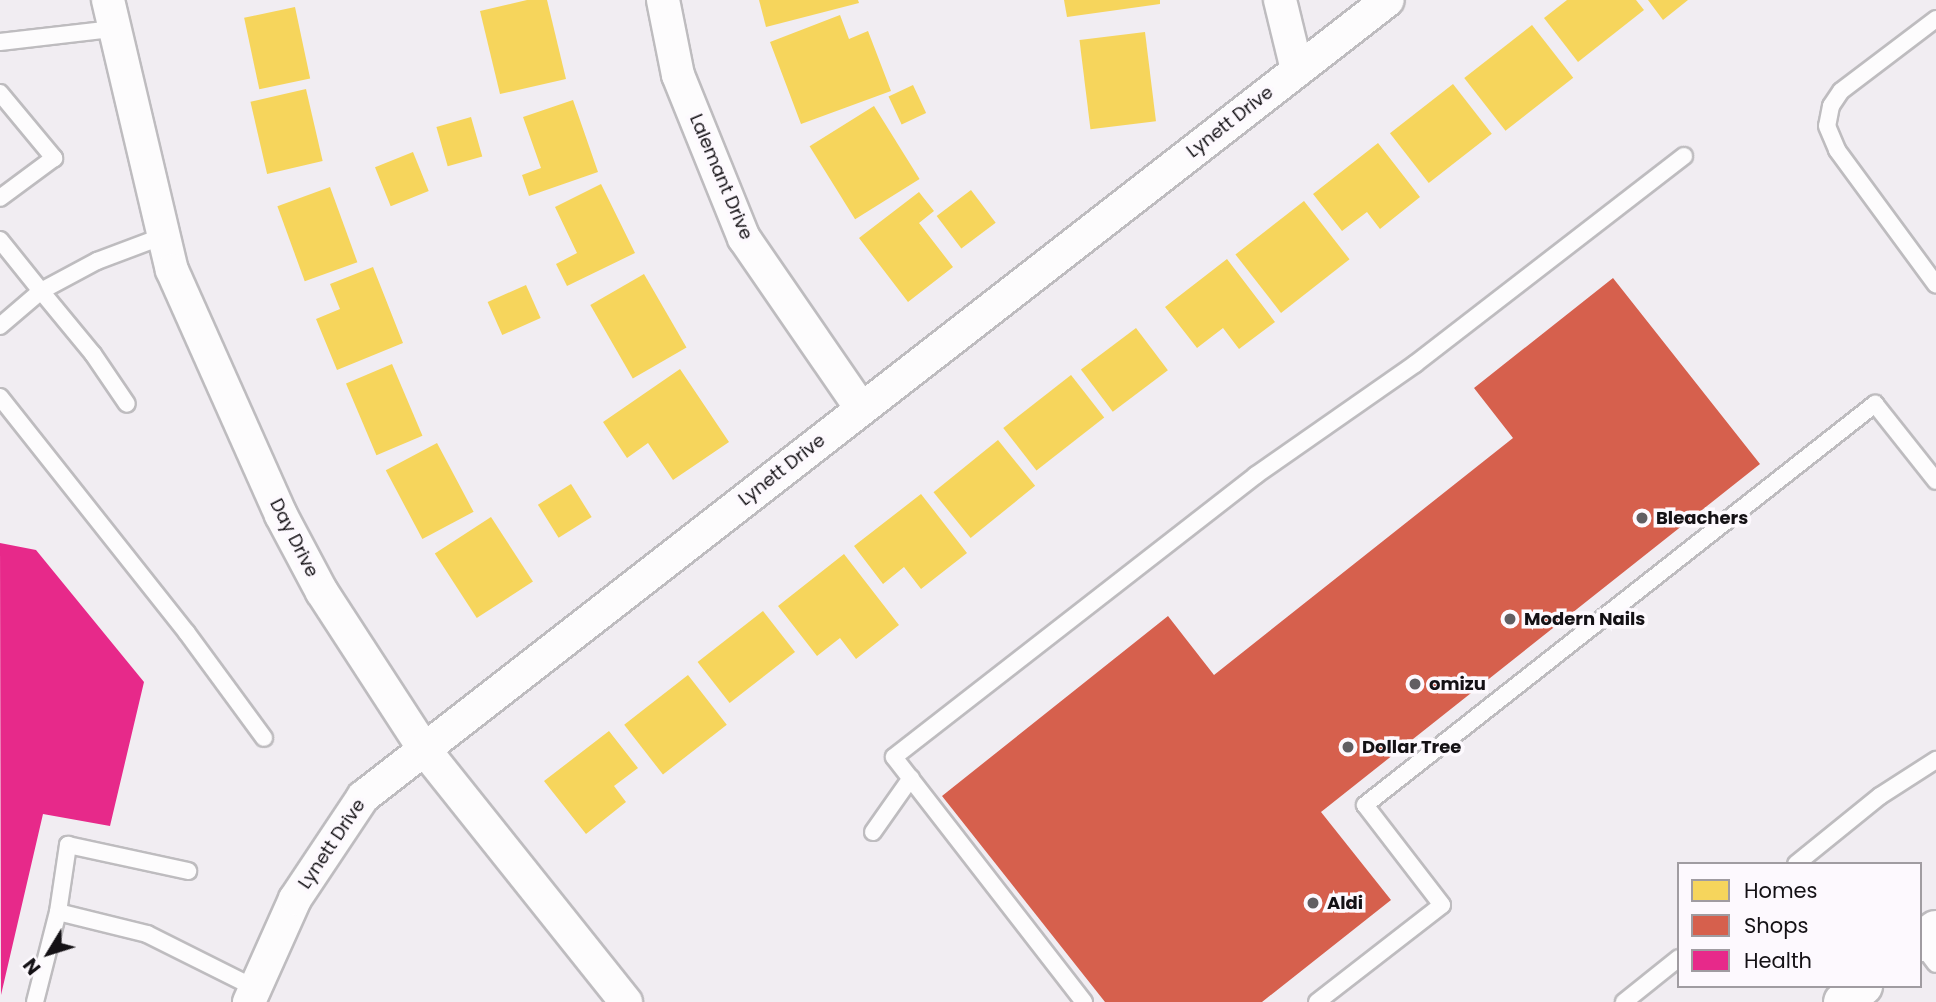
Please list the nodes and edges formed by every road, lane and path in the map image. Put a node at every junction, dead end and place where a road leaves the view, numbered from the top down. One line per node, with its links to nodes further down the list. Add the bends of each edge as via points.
1 (663, 0): 18 (street, Lalemant Drive, via 678,75 744,238)
2 (1280, 0): 7 (street)
3 (1388, 0): 7 (street, Lynett Drive)
4 (111, 14): 6 (lane); 11 (street, Day Drive)
5 (1936, 19): 13 (lane, via 1842,91 1831,106 1827,126 1837,150)
6 (0, 43)
7 (1297, 70): 18 (street, Lynett Drive)
8 (0, 93): 10 (lane, via 54,158)
9 (1684, 156): 23 (lane, via 1415,364 1256,475 894,757)
10 (0, 198)
11 (163, 236): 14 (lane, via 97,261); 21 (street, Day Drive, via 172,270 281,515 323,592)
12 (0, 240): 14 (lane)
13 (1936, 285)
14 (41, 291): 15 (lane); 17 (lane)
15 (0, 326)
16 (0, 397): 20 (lane)
17 (127, 404)
18 (861, 408): 21 (street, Lynett Drive)
19 (1936, 481): 38 (lane, via 1875,404 1365,806 1442,905)
20 (264, 738)
21 (424, 749): 34 (street, Lynett Drive, via 363,797 295,899); 36 (street, Day Drive)
22 (1936, 760): 25 (lane, via 1880,796)
23 (911, 778): 24 (lane); 37 (lane)
24 (873, 832)
25 (1798, 862)
26 (188, 871): 27 (lane, via 68,845)
27 (58, 912): 34 (lane, via 148,934); 35 (lane)
28 (1936, 930): 29 (main road)
29 (1922, 941)
30 (1922, 946): 32 (lane)
31 (1677, 960): 39 (lane)
32 (1936, 964)
33 (1860, 988): 40 (main road)
34 (252, 995)
35 (35, 1002)
36 (626, 1002)
37 (1084, 1002)
38 (1317, 1002)
39 (1624, 1002)
40 (1843, 1002)

